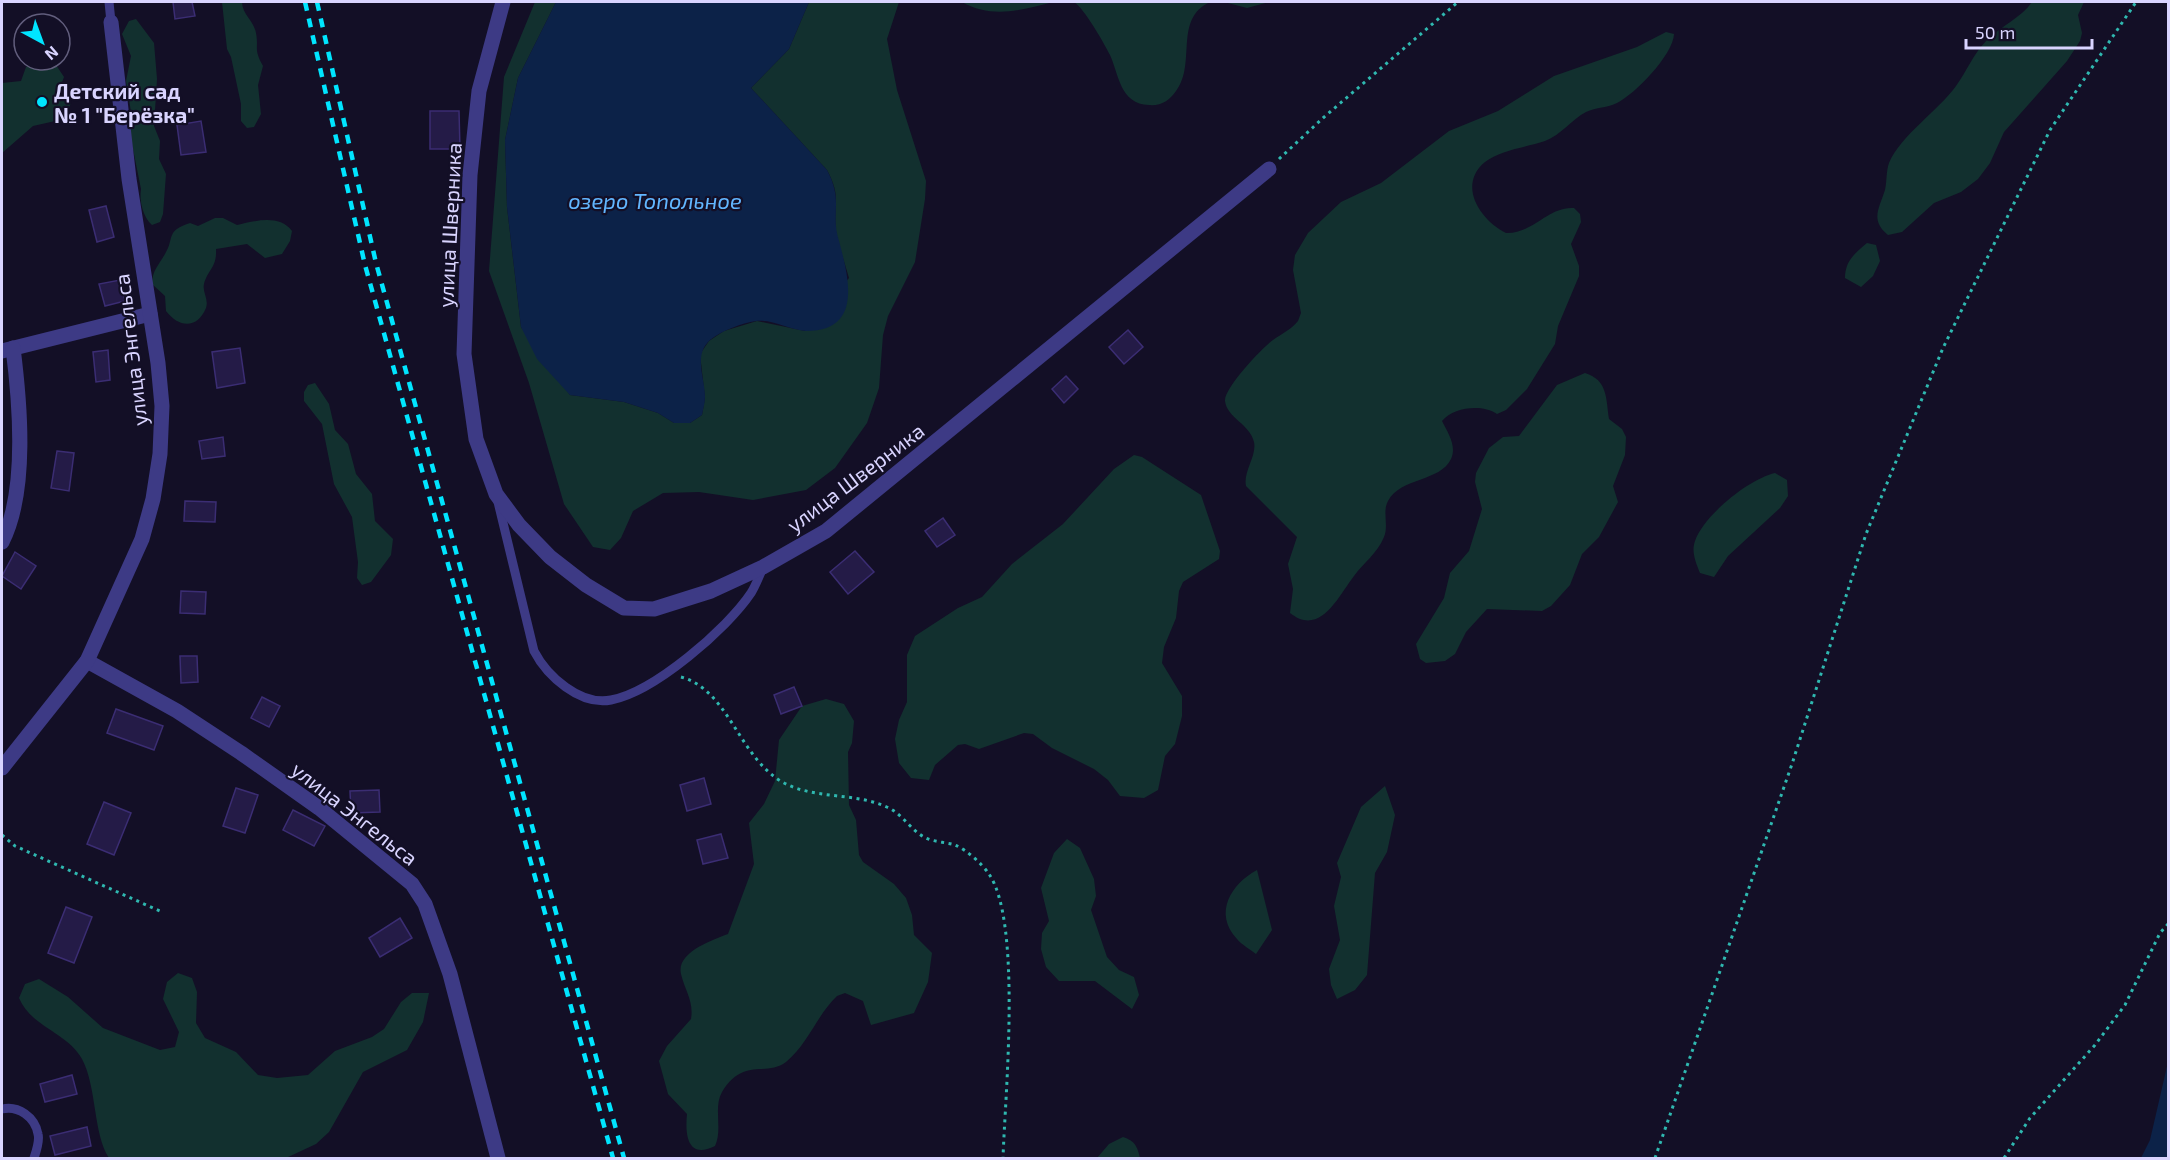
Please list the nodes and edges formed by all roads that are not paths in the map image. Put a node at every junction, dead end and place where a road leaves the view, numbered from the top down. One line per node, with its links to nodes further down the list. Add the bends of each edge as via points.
1 (109, 2): 3 (lane)
2 (503, 2): 7 (street, улица Шверника, via 479,91 472,154 464,354 476,439)
3 (111, 22): 5 (street, улица Энгельса)
4 (1269, 169): 9 (street, улица Шверника, via 826,531)
5 (150, 314): 6 (street); 10 (street, улица Энгельса, via 162,406 153,500 142,539)
6 (8, 350): 8 (street, via 20,409 20,451)
7 (496, 494): 9 (street, улица Шверника, via 550,557 624,608 654,609 711,591); 9 (lane, via 534,651 558,681 585,698 609,701 668,674 707,641 751,593)
8 (2, 542)
9 (763, 567)
10 (87, 661): 11 (street, улица Энгельса); 15 (street, улица Энгельса, via 177,711 241,753 319,808 412,884 425,904 450,975)
11 (2, 768)
12 (2, 1098): 13 (lane)
13 (5, 1108): 14 (lane, via 30,1118 39,1135)
14 (34, 1158)
15 (498, 1158)

